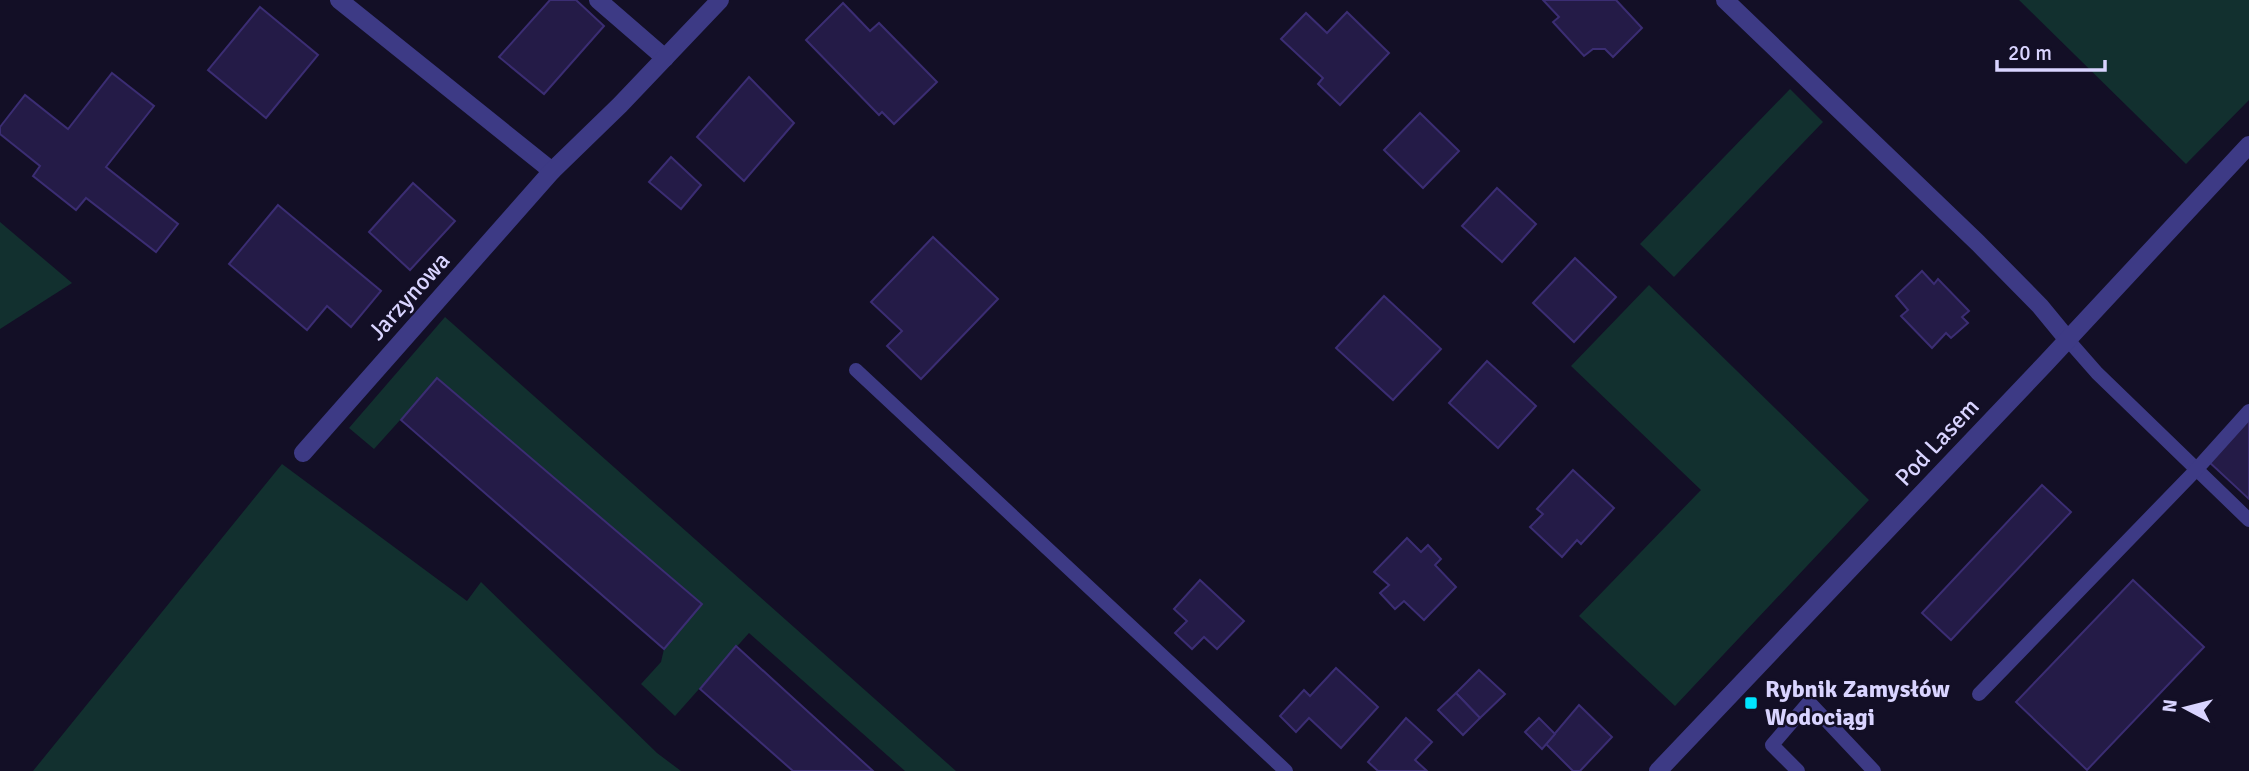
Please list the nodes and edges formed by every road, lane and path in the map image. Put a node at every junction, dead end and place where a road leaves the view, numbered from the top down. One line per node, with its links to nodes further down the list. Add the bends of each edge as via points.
1 (339, 0): 7 (street)
2 (598, 0): 5 (street)
3 (720, 0): 5 (street, Jarzynowa)
4 (1726, 0): 8 (street, via 1978,243)
5 (665, 58): 7 (street, Jarzynowa)
6 (2249, 145): 8 (street, Pod Lasem)
7 (552, 171): 11 (street, Jarzynowa)
8 (2068, 340): 12 (lane); 16 (street, Pod Lasem)
9 (856, 370): 15 (lane)
10 (2249, 411): 12 (lane)
11 (303, 453)
12 (2196, 471): 13 (lane); 14 (lane)
13 (2249, 520)
14 (1979, 694)
15 (1286, 771)
16 (1658, 771)
17 (1798, 771): 18 (lane, via 1772,745 1809,702)
18 (1874, 771)

